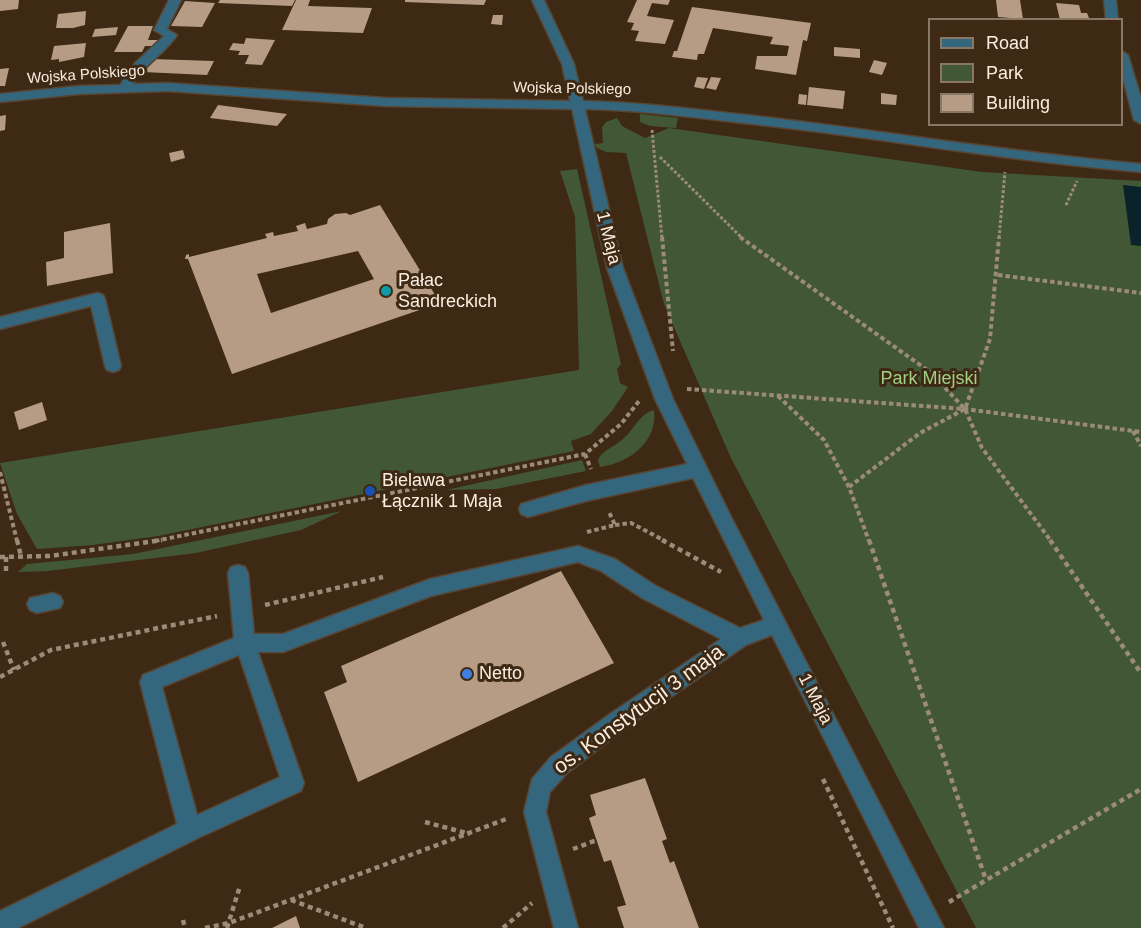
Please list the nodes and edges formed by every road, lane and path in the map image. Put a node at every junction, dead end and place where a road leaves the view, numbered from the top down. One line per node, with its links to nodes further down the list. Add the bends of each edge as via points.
1 (175, 0): 6 (street, via 160,30 171,35 163,48 147,57 130,76)
2 (538, 0): 8 (street, 1 Maja, via 568,64)
3 (1110, 0): 4 (street)
4 (1112, 18)
5 (1123, 58): 9 (street)
6 (125, 88): 7 (street, Wojska Polskiego); 8 (street, Wojska Polskiego, via 208,88 386,102)
7 (0, 98)
8 (578, 105): 13 (street, Wojska Polskiego, via 683,111 1060,161); 31 (street, 1 Maja, via 621,287 664,399)
9 (1141, 120)
10 (651, 130): 19 (path)
11 (660, 157): 26 (path, via 735,232 930,372)
12 (1005, 165): 16 (path)
13 (1141, 168)
14 (1078, 180): 15 (path)
15 (1066, 204)
16 (998, 275): 17 (path); 26 (path, via 990,339)
17 (1141, 292)
18 (0, 323): 20 (street, via 97,299)
19 (674, 354)
20 (112, 366)
21 (684, 380): 22 (path)
22 (688, 388): 23 (path); 25 (path)
23 (778, 395): 26 (path); 33 (path, via 824,440)
24 (650, 397): 30 (path, via 640,401 616,431)
25 (692, 398)
26 (965, 409): 27 (path); 33 (path, via 920,433); 51 (path, via 982,448)
27 (1133, 430): 28 (path); 29 (path)
28 (1141, 432)
29 (1141, 446)
30 (585, 454): 34 (path); 39 (path, via 137,545)
31 (700, 469): 34 (street); 46 (street, 1 Maja)
32 (0, 472): 39 (path)
33 (849, 487): 61 (path)
34 (600, 490): 35 (street); 36 (path)
35 (528, 509)
36 (615, 525): 37 (path); 44 (path, via 631,523 721,571)
37 (583, 532)
38 (0, 556): 40 (path)
39 (21, 556): 40 (path)
40 (6, 557): 41 (path)
41 (6, 573)
42 (238, 573): 45 (street)
43 (389, 576): 45 (path)
44 (726, 580)
45 (242, 611): 49 (street); 50 (path, via 51,650)
46 (777, 624): 47 (street, os. Konstytucji 3 maja); 67 (street, 1 Maja)
47 (739, 638): 49 (street, via 649,592 608,565 578,554 430,588 283,643); 55 (street, os. Konstytucji 3 maja, via 559,765 540,787)
48 (3, 642): 50 (path)
49 (245, 643): 57 (street, via 150,682); 57 (street, via 293,783)
50 (14, 670): 52 (path)
51 (1141, 673)
52 (0, 677)
53 (822, 777): 74 (path)
54 (1141, 789): 61 (path)
55 (536, 804): 58 (path); 62 (street)
56 (426, 822): 58 (path)
57 (190, 830): 66 (street)
58 (471, 834): 64 (path)
59 (597, 840): 60 (path)
60 (568, 850)
61 (986, 880): 67 (path, via 945,905)
62 (553, 885): 72 (path); 73 (street)
63 (240, 886): 68 (path)
64 (291, 900): 68 (path); 71 (path)
65 (183, 920): 69 (path)
66 (0, 924)
67 (930, 924)
68 (228, 925): 70 (path)
69 (185, 928)
70 (205, 928)
71 (366, 928)
72 (503, 928)
73 (566, 928)
74 (893, 928)

